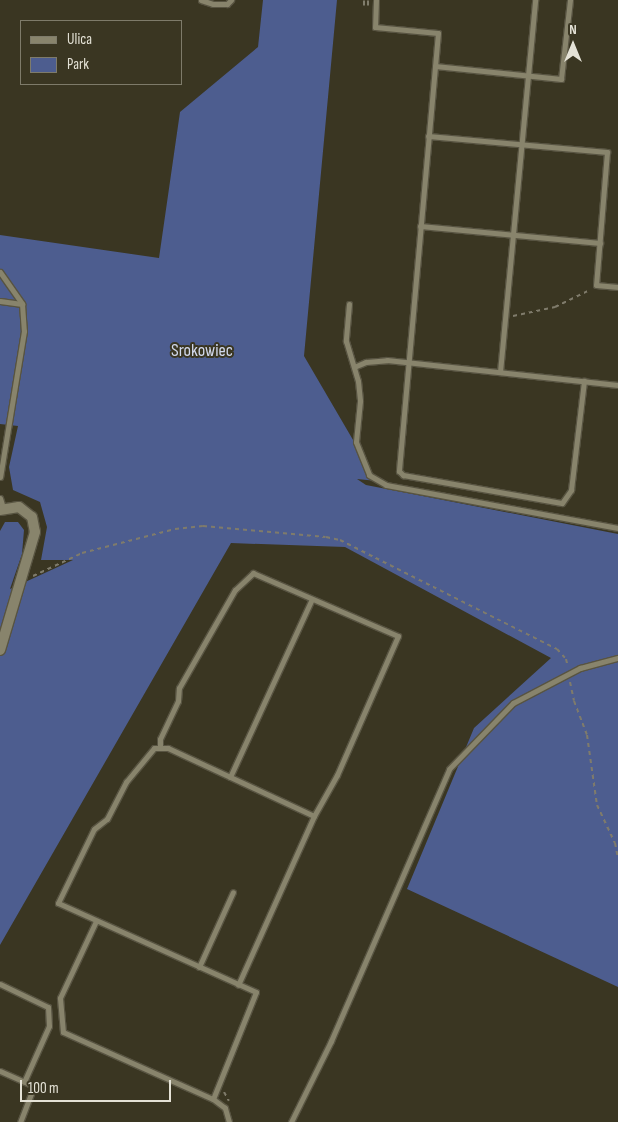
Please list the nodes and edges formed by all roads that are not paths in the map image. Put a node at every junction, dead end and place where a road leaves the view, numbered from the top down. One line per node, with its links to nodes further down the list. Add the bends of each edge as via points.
1 (201, 0): 2 (lane, via 227,4)
2 (231, 0)
3 (376, 0): 6 (lane, via 375,27 438,33)
4 (535, 0): 7 (lane)
5 (570, 0): 7 (lane, via 561,79)
6 (435, 66): 7 (lane); 8 (lane)
7 (528, 75): 9 (lane)
8 (428, 136): 9 (lane); 10 (lane)
9 (522, 145): 11 (lane); 12 (lane, via 607,152)
10 (420, 226): 11 (lane); 18 (lane)
11 (513, 234): 12 (lane); 20 (lane)
12 (600, 243): 14 (lane, via 596,285)
13 (0, 272): 16 (lane)
14 (618, 287)
15 (0, 301): 16 (lane)
16 (22, 304): 23 (lane, via 24,331)
17 (349, 304): 19 (lane, via 346,340)
18 (407, 363): 19 (lane, via 366,362); 20 (lane); 21 (lane, via 397,465 403,475 554,504 566,499 571,490)
19 (354, 367): 25 (lane, via 360,401 356,442 363,466 377,481)
20 (500, 372): 21 (lane)
21 (584, 381): 22 (lane)
22 (618, 385)
23 (0, 477)
24 (1, 505): 27 (street, via 19,507 26,512 32,517 35,532)
25 (618, 528)
26 (312, 599): 29 (lane, via 253,573 244,579 179,688 178,701 160,739); 30 (lane); 31 (lane, via 398,636 337,775)
27 (0, 650)
28 (618, 658): 42 (lane, via 569,674 513,703 449,769 331,1041)
29 (160, 748): 30 (lane, via 168,748); 33 (lane, via 154,748 126,782 107,819 94,830 58,903)
30 (230, 777): 31 (lane)
31 (314, 816): 36 (lane)
32 (233, 892): 34 (lane)
33 (96, 921): 34 (lane); 39 (lane, via 60,998 63,1032)
34 (199, 967): 36 (lane)
35 (0, 984): 38 (lane, via 48,1006 49,1026)
36 (238, 985): 39 (lane, via 256,992)
37 (0, 1071): 38 (lane)
38 (24, 1082): 40 (lane, via 34,1086)
39 (213, 1099): 41 (lane, via 225,1108)
40 (20, 1122)
41 (229, 1122)
42 (291, 1122)

